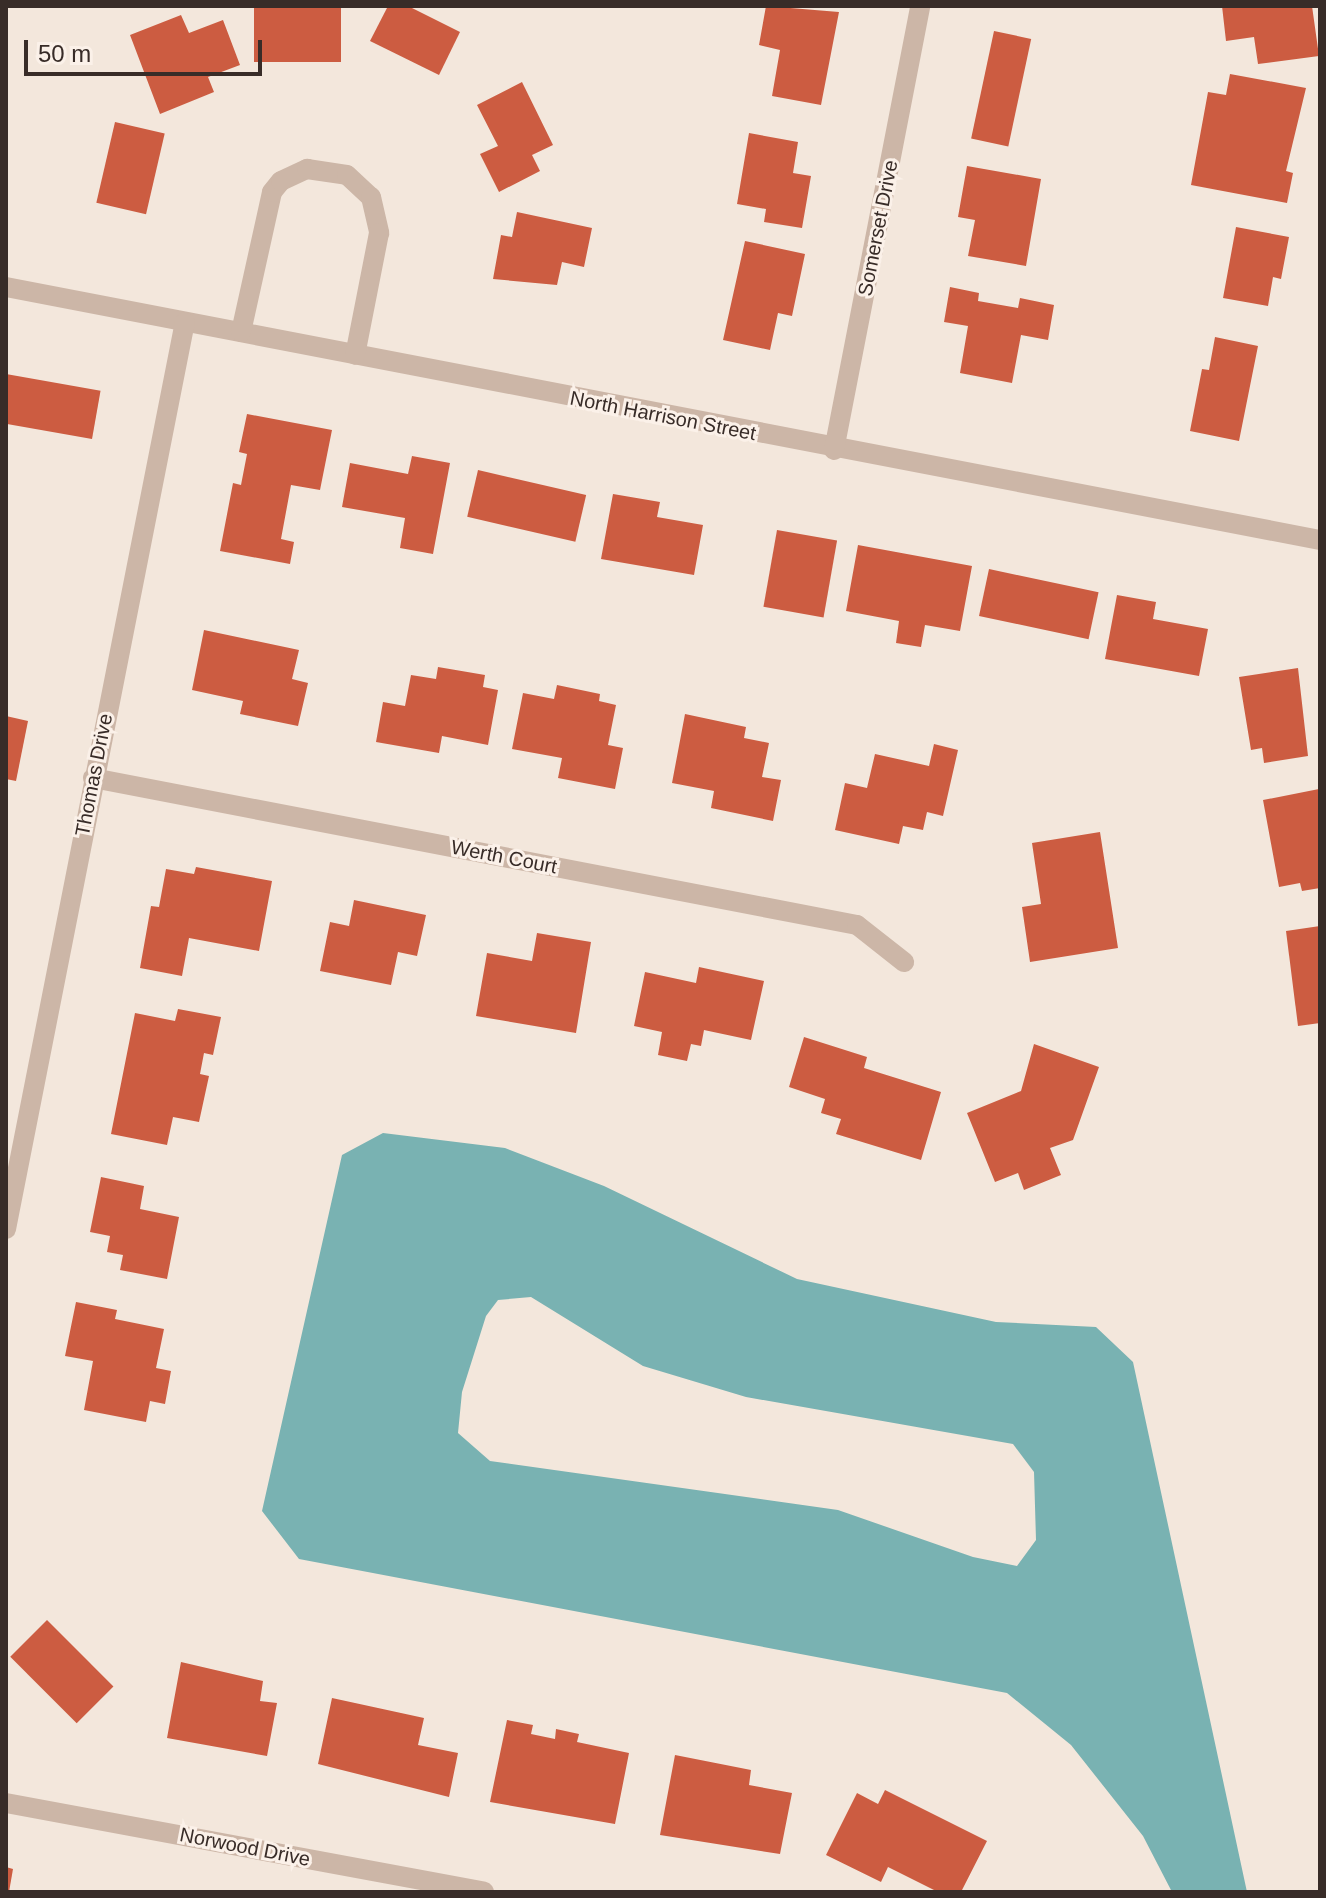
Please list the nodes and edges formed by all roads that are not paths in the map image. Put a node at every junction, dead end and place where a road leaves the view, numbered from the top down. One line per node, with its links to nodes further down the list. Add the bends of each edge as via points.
1 (920, 6): 6 (street, Somerset Drive)
2 (6, 287): 3 (street, North Harrison Street)
3 (185, 322): 4 (street, North Harrison Street); 8 (street, Thomas Drive)
4 (241, 332): 5 (street, North Harrison Street); 5 (street, via 272,192 281,181 307,169 347,175 371,197 379,233)
5 (355, 355): 6 (street, North Harrison Street)
6 (834, 450): 7 (street, North Harrison Street)
7 (1320, 540)
8 (93, 778): 9 (street, Werth Court, via 857,925); 10 (street, Thomas Drive)
9 (904, 962)
10 (6, 1229)
11 (6, 1803): 12 (street, Norwood Drive)
12 (484, 1892)

